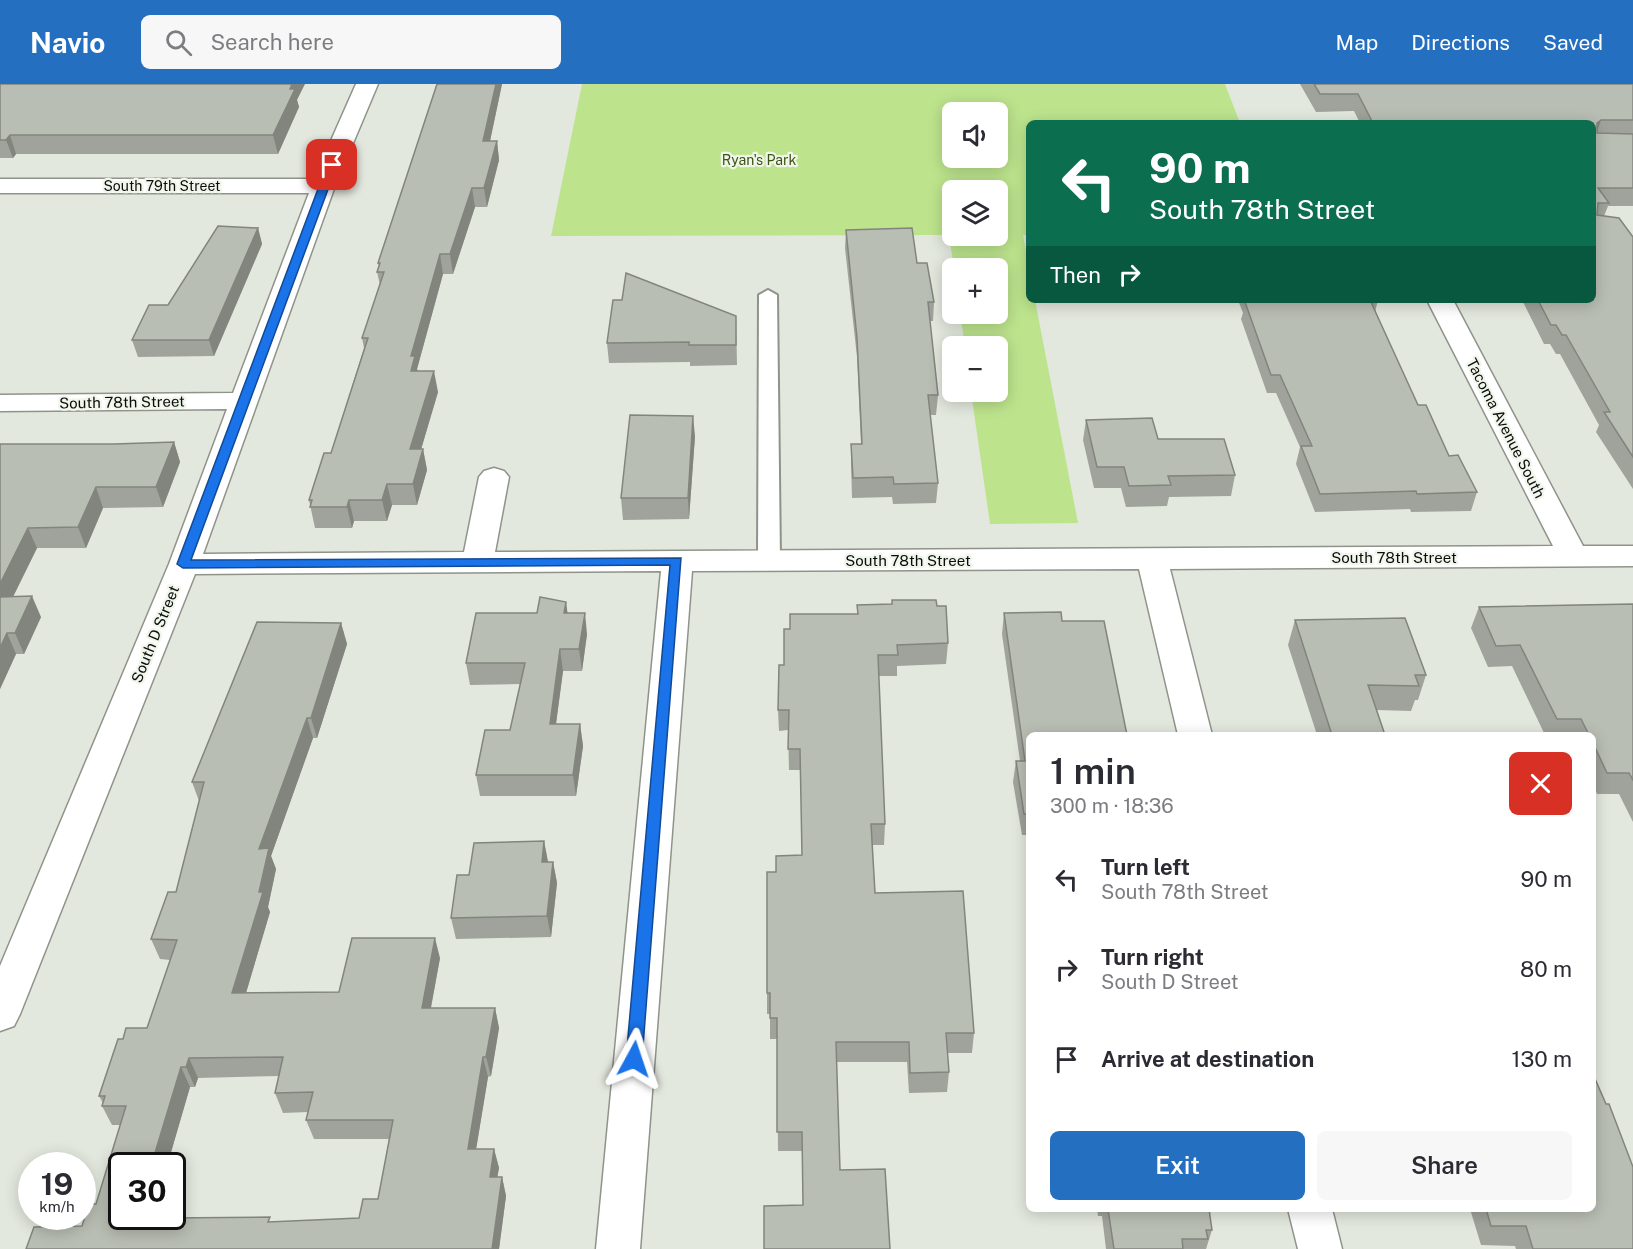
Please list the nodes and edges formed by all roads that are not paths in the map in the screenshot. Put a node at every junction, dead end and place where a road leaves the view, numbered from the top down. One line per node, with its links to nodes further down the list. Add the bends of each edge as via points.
1 (367, 84): 3 (street, South D Street)
2 (0, 186): 3 (street, South 79th Street)
3 (323, 186): 6 (street, South D Street)
4 (768, 295): 13 (lane)
5 (1442, 303): 9 (street, Tacoma Avenue South)
6 (245, 401): 7 (street, South 78th Street); 15 (street, South D Street)
7 (0, 403)
8 (494, 477): 14 (street)
9 (1573, 556): 10 (street, South 78th Street); 11 (street, South 78th Street)
10 (1633, 556)
11 (1152, 559): 13 (street, South 78th Street); 16 (street)
12 (677, 561): 13 (street, South 78th Street); 14 (street, South 78th Street); 19 (street)
13 (769, 561)
14 (478, 562): 15 (street, South 78th Street)
15 (183, 564): 17 (street, South D Street)
16 (1194, 732)
17 (0, 1014)
18 (1311, 1212): 20 (street)
19 (618, 1249)
20 (1320, 1249)

